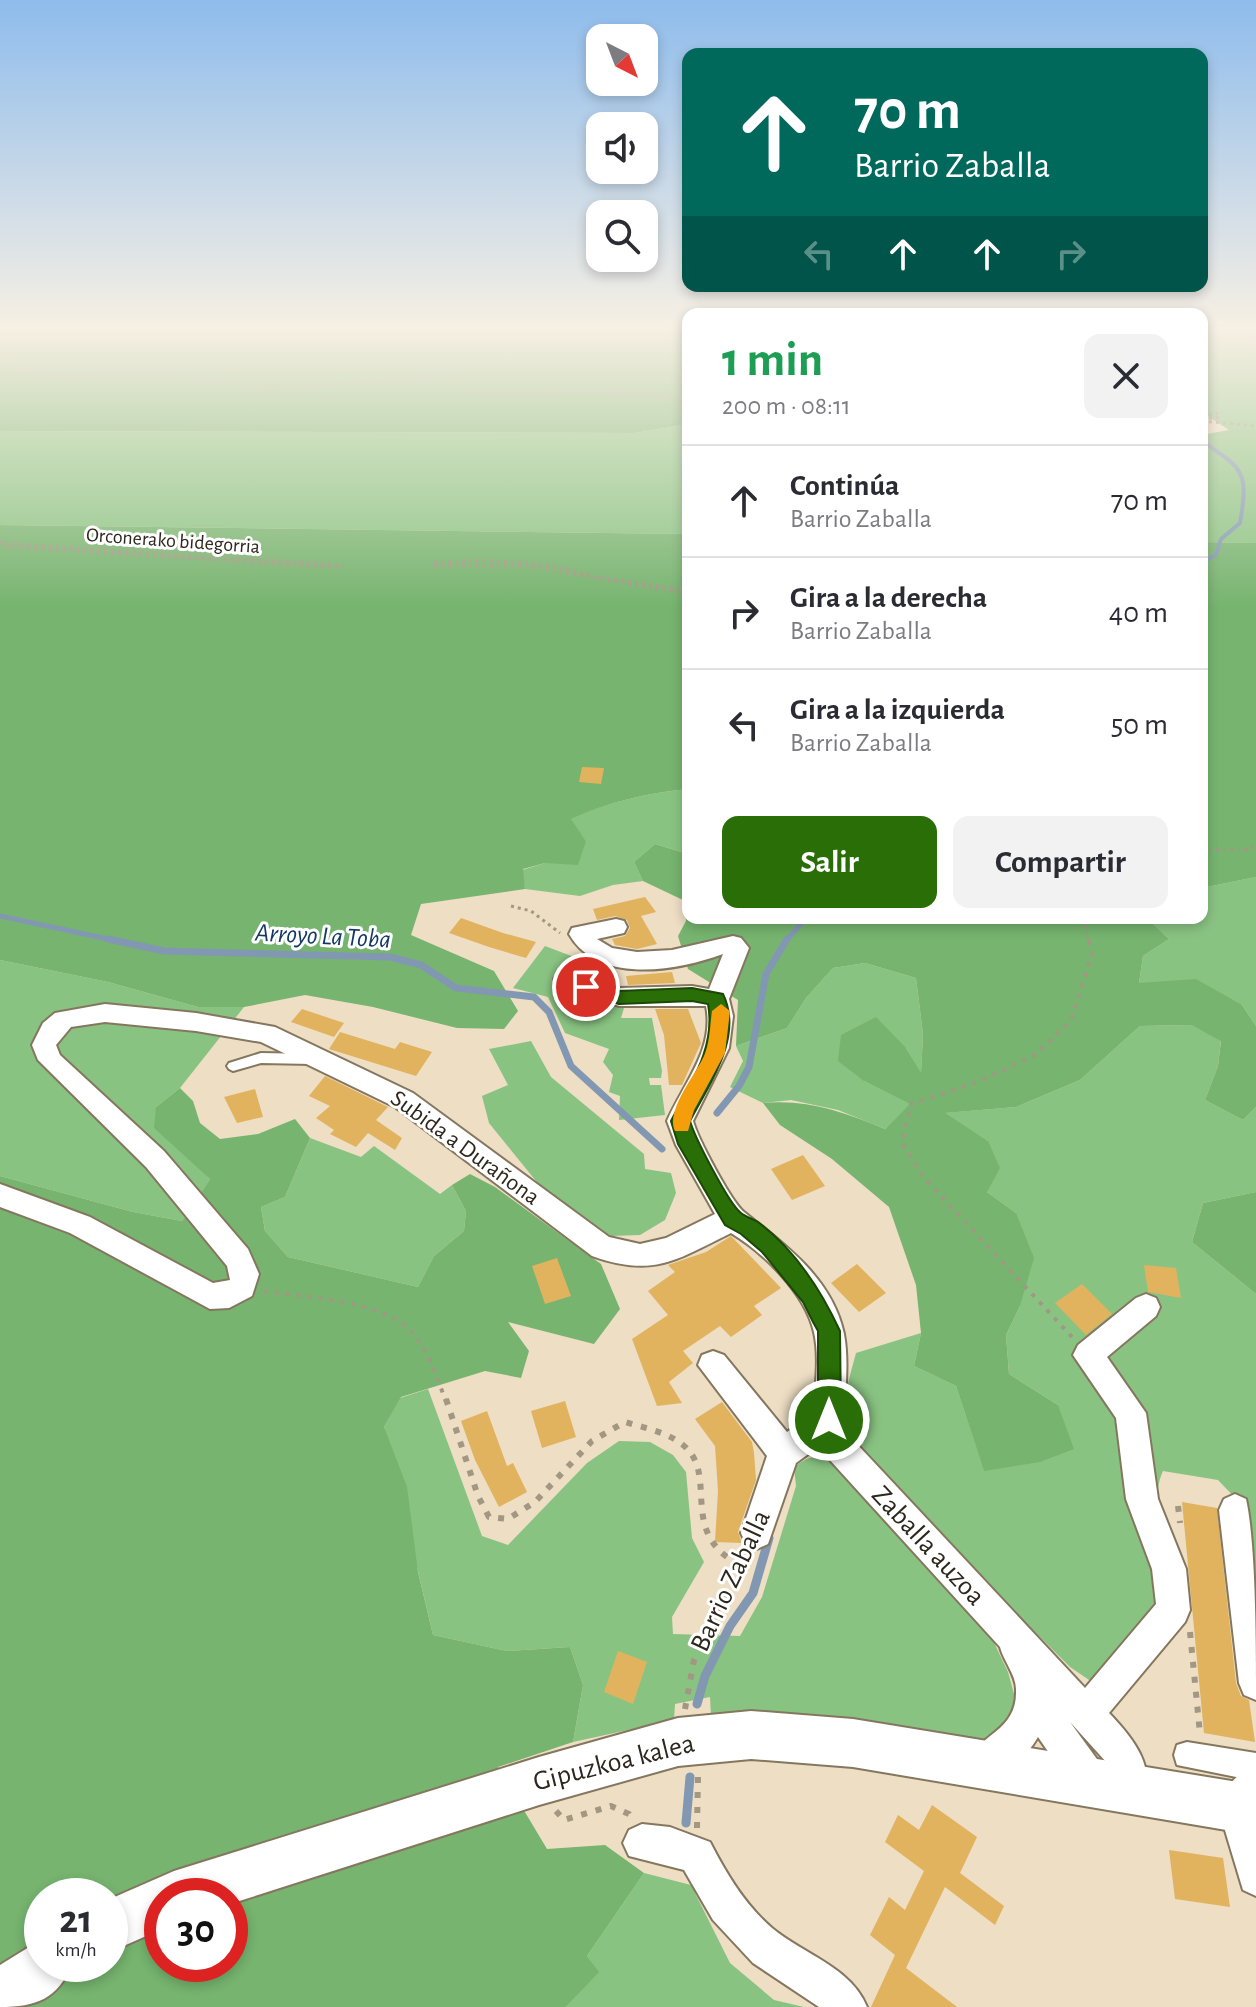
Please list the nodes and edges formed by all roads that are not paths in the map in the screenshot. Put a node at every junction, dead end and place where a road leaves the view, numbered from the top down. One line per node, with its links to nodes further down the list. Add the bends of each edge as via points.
1 (616, 927): 3 (street, via 580,934 599,953 618,958 659,959 733,944 737,948)
2 (566, 979): 3 (street, via 619,997)
3 (717, 999): 7 (street, via 721,1025 715,1053 680,1121)
4 (319, 1058): 5 (lane, via 261,1058); 6 (street, Subida a Durañona, via 266,1034 105,1013 64,1019 44,1045 50,1060 155,1159 238,1258 245,1274 242,1287 229,1295 210,1296 80,1225); 7 (street, Subida a Durañona, via 404,1100 602,1247 640,1256 671,1249)
5 (233, 1066)
6 (0, 1195)
7 (732, 1219): 10 (street, via 749,1227 789,1268 811,1295 829,1331 829,1420)
8 (1146, 1307): 17 (street, via 1088,1355 1131,1413 1142,1499 1169,1569 1173,1610)
9 (713, 1365): 11 (street)
10 (820, 1427): 11 (street); 14 (street, Zaballa auzoa)
11 (784, 1453): 13 (street, Barrio Zaballa)
12 (1235, 1510): 15 (street)
13 (757, 1533)
14 (1013, 1638): 16 (street); 17 (street)
15 (1256, 1683)
16 (1033, 1691): 19 (street, via 1033,1706 1017,1738); 20 (street, via 1069,1755)
17 (1086, 1714): 20 (street, via 1123,1754)
18 (1187, 1755): 21 (street)
19 (976, 1765): 20 (street, Gipuzkoa kalea); 24 (street, Gipuzkoa kalea, via 803,1738 751,1735 678,1742)
20 (1112, 1786): 21 (street, Gipuzkoa kalea)
21 (1251, 1791): 23 (street)
22 (642, 1843): 27 (street, via 697,1855 741,1927)
23 (1256, 1877)
24 (231, 1878)
25 (24, 1980): 26 (street)
26 (0, 1997)
27 (847, 2007)

